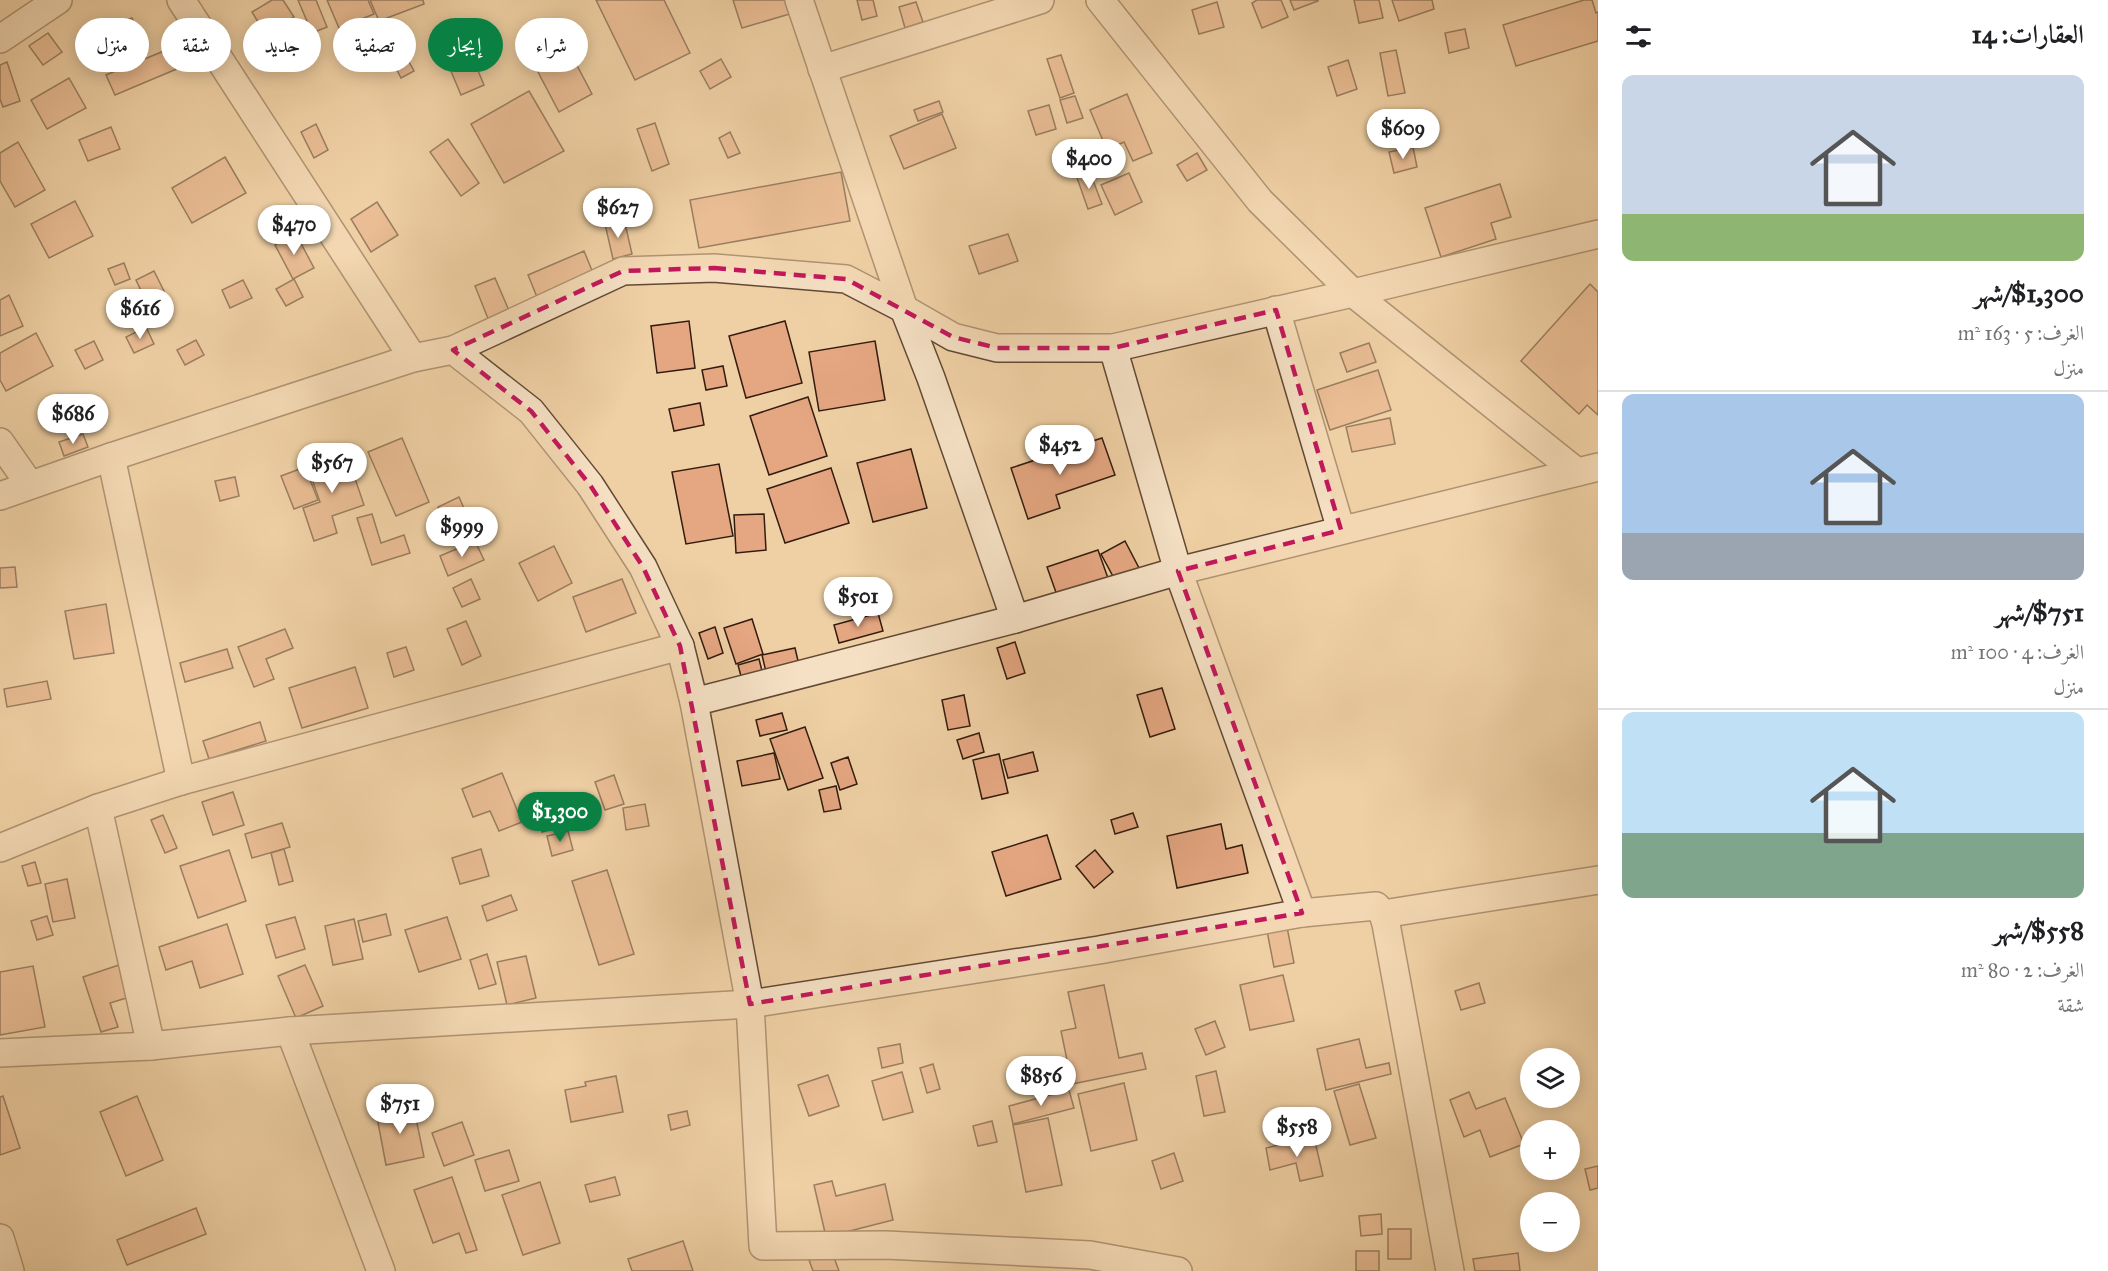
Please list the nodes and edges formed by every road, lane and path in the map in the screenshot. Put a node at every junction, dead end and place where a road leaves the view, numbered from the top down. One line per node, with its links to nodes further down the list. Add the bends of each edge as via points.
1 (58, 0): 6 (street)
2 (181, 0): 14 (street)
3 (799, 0): 7 (street)
4 (1040, 0): 7 (street)
5 (1100, 0): 9 (street, via 1260,201)
6 (0, 39)
7 (822, 69): 10 (street)
8 (1598, 234): 9 (street)
9 (1353, 293): 11 (street); 17 (street)
10 (904, 309): 12 (street, via 953,337 998,348); 13 (street, via 846,279 714,268 623,271); 22 (street)
11 (1276, 310): 12 (street); 20 (street)
12 (1113, 348): 21 (street)
13 (453, 350): 14 (street); 23 (street, via 531,411 590,485 643,567)
14 (413, 358): 16 (street)
15 (0, 441): 18 (street)
16 (111, 457): 18 (street); 25 (street)
17 (1587, 469): 20 (street)
18 (30, 485): 19 (street)
19 (0, 496)
20 (1341, 530): 21 (street)
21 (1178, 571): 22 (street); 29 (street)
22 (1015, 619): 24 (street)
23 (680, 646): 24 (street); 25 (street)
24 (694, 702): 31 (street)
25 (181, 782): 26 (street)
26 (98, 808): 27 (street); 33 (street)
27 (0, 848)
28 (1598, 880): 30 (street)
29 (1302, 913): 30 (street, via 1376,906); 31 (street, via 1099,950)
30 (1383, 914): 40 (street)
31 (750, 1004): 32 (street); 36 (street)
32 (290, 1031): 33 (street); 38 (street)
33 (151, 1046): 34 (street)
34 (0, 1053)
35 (0, 1238): 37 (street)
36 (765, 1259): 39 (street, via 886,1245 1090,1255)
37 (10, 1271)
38 (381, 1271)
39 (1178, 1271)
40 (1450, 1271)

